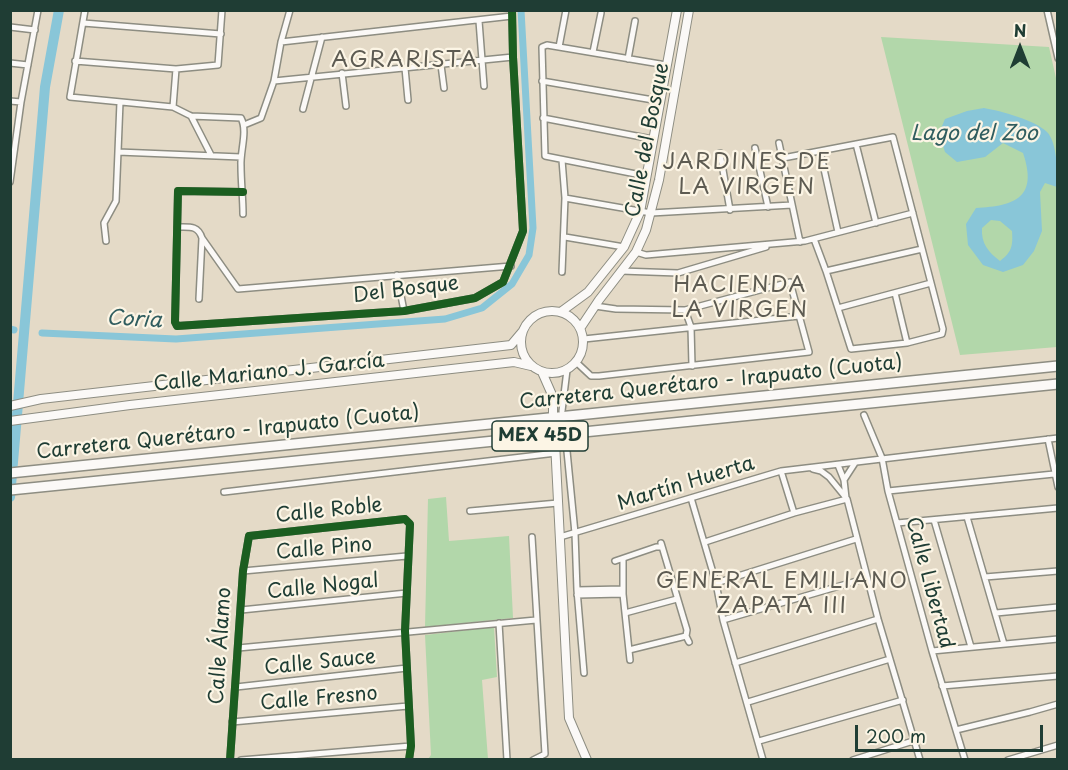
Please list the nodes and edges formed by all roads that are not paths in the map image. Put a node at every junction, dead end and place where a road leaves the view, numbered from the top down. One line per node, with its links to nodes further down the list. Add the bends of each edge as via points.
1 (39, 10): 15 (street)
2 (85, 10): 13 (street)
3 (222, 10): 16 (street)
4 (290, 10): 18 (street)
5 (566, 10): 19 (street)
6 (677, 10): 29 (street, Calle del Bosque)
7 (689, 10): 70 (street, Calle del Bosque)
8 (1047, 10): 22 (street)
9 (512, 13): 11 (street); 21 (street, Del Bosque)
10 (601, 14): 20 (street)
11 (479, 21): 17 (street); 25 (street)
12 (635, 21): 23 (street)
13 (83, 23): 16 (street); 24 (street)
14 (10, 27): 15 (street)
15 (35, 30): 27 (street)
16 (221, 34): 31 (street, via 218,65)
17 (322, 37): 18 (street); 33 (street)
18 (281, 42): 34 (street)
19 (559, 47): 20 (street); 35 (street, via 542,47)
20 (593, 52): 23 (street)
21 (513, 57): 25 (street); 85 (street, Del Bosque, via 524,231)
22 (1058, 57)
23 (628, 59): 29 (street)
24 (75, 61): 31 (street); 42 (street, via 70,98)
25 (482, 61): 28 (street); 36 (street)
26 (10, 63): 27 (street)
27 (28, 65): 41 (street)
28 (441, 65): 30 (street); 37 (street)
29 (666, 65): 40 (street, Calle del Bosque)
30 (405, 68): 32 (street); 38 (street)
31 (176, 69): 44 (street)
32 (342, 73): 33 (street); 43 (street)
33 (310, 76): 34 (street); 45 (street)
34 (274, 81): 48 (street, via 261,118)
35 (542, 81): 40 (street); 47 (street)
36 (484, 86)
37 (444, 88)
38 (408, 100)
39 (10, 101): 41 (street)
40 (659, 101): 49 (street, Calle del Bosque)
41 (21, 102): 50 (street)
42 (120, 102): 44 (street); 55 (street)
43 (346, 106)
44 (173, 107): 46 (street)
45 (303, 109)
46 (191, 116): 48 (street, via 241,118); 57 (street)
47 (543, 118): 49 (street); 60 (street, via 545,156)
48 (244, 124): 58 (street)
49 (652, 139): 62 (street, Calle del Bosque)
50 (13, 140): 61 (street)
51 (780, 143): 59 (street)
52 (856, 144): 54 (street); 71 (street, via 893,136); 73 (street)
53 (755, 148): 67 (street)
54 (820, 151): 59 (street); 75 (street)
55 (118, 152): 57 (street); 79 (street, via 116,201 104,223)
56 (720, 153): 68 (street)
57 (211, 155): 58 (street)
58 (241, 157): 64 (street)
59 (783, 159): 66 (street)
60 (562, 160): 62 (street); 65 (street)
61 (11, 176): 63 (street)
62 (646, 176): 69 (street, Calle del Bosque)
63 (10, 183)
64 (243, 192): 72 (street); 74 (street, via 178,190)
65 (565, 198): 69 (street); 76 (street)
66 (792, 205): 67 (street); 80 (street)
67 (768, 207): 68 (street)
68 (730, 210): 70 (street)
69 (640, 212): 70 (street); 82 (street, Calle del Bosque)
70 (651, 213): 84 (street, Calle del Bosque)
71 (913, 213): 73 (street); 83 (street)
72 (243, 214)
73 (876, 223): 75 (street)
74 (177, 227): 77 (street, via 195,228); 95 (street, Del Bosque, via 177,326)
75 (838, 232): 78 (street)
76 (565, 237): 82 (street); 88 (street)
77 (202, 238): 89 (street, via 238,289); 92 (street)
78 (814, 239): 80 (street); 87 (street)
79 (106, 241)
80 (800, 242): 81 (street)
81 (779, 244): 84 (street, via 646,255); 86 (street, via 678,273)
82 (624, 248): 97 (street, Calle del Bosque, via 588,292)
83 (922, 249): 87 (street); 90 (street)
84 (636, 252): 86 (street, Calle del Bosque)
85 (511, 266): 89 (street); 95 (street, Del Bosque, via 503,282 475,298)
86 (621, 271): 93 (street, Calle del Bosque)
87 (826, 271): 94 (street)
88 (562, 272)
89 (397, 275): 95 (street)
90 (931, 283): 91 (street); 103 (street, via 942,334)
91 (895, 293): 94 (street); 103 (street)
92 (199, 299)
93 (595, 306): 96 (street); 99 (street, Calle del Bosque)
94 (838, 308): 103 (street, via 851,349)
95 (404, 310)
96 (685, 310): 98 (street, via 790,282); 100 (street)
97 (562, 311): 99 (street); 101 (street, via 538,313)
98 (800, 316): 100 (street); 106 (street, via 809,352)
99 (581, 327): 102 (street)
100 (691, 327): 102 (street); 106 (street)
101 (522, 332): 105 (street, via 520,344); 111 (street, Calle Mariano J. García, via 511,345 41,399)
102 (584, 339): 104 (street)
103 (907, 343)
104 (576, 362): 106 (street, via 591,376); 108 (street)
105 (531, 366): 109 (street); 115 (street, Calle Mariano J. García, via 514,362)
106 (692, 366)
107 (1058, 366): 126 (highway, Carretera Querétaro - Irapuato (Cuota) / MEX 45D)
108 (567, 370): 109 (street); 112 (street)
109 (542, 372): 113 (street, via 553,397)
110 (1058, 384): 130 (highway, Carretera Querétaro - Irapuato (Cuota) / MEX 45D)
111 (10, 406)
112 (562, 411)
113 (553, 413)
114 (864, 415): 121 (street, Calle Libertad)
115 (10, 421)
116 (1058, 438): 117 (street)
117 (1048, 439): 121 (street); 127 (street)
118 (566, 441): 142 (street)
119 (555, 442): 120 (street)
120 (556, 453): 132 (street); 135 (street)
121 (882, 458): 122 (street); 131 (street, Calle Libertad)
122 (855, 463): 123 (street); 128 (street)
123 (838, 465): 124 (street); 128 (street)
124 (808, 467): 125 (street, Martín Huerta); 134 (street, Martín Huerta, via 829,477)
125 (781, 471): 133 (street, Martín Huerta); 138 (street)
126 (10, 473)
127 (1054, 474): 129 (street); 131 (street)
128 (844, 480): 134 (street)
129 (1058, 487)
130 (10, 490)
131 (888, 491): 141 (street, Calle Libertad)
132 (224, 492)
133 (691, 498): 142 (street, Martín Huerta); 147 (street)
134 (847, 499): 138 (street); 146 (street)
135 (558, 503): 137 (street); 145 (street)
136 (1058, 508): 139 (street)
137 (470, 511)
138 (794, 513): 147 (street)
139 (967, 517): 140 (street); 153 (street)
140 (934, 520): 141 (street); 171 (street)
141 (897, 523): 174 (street, Calle Libertad)
142 (575, 533): 145 (street, Martín Huerta); 157 (street)
143 (249, 536): 148 (street, Calle Roble, via 405,519 410,524); 151 (street, Calle Álamo)
144 (532, 537): 165 (street)
145 (560, 537): 198 (street, via 569,718)
146 (856, 539): 154 (street); 155 (street)
147 (705, 542): 155 (street)
148 (407, 556): 151 (street, Calle Pino); 158 (street)
149 (622, 560): 150 (street); 156 (street); 159 (street, via 661,545)
150 (615, 561)
151 (243, 571): 161 (street, Calle Álamo)
152 (1058, 571): 153 (street)
153 (986, 577): 163 (street)
154 (867, 578): 164 (street); 166 (street)
155 (716, 583): 166 (street)
156 (623, 592): 157 (street); 162 (street)
157 (577, 593): 179 (street)
158 (407, 594): 161 (street, Calle Nogal); 168 (street)
159 (676, 598): 162 (street); 173 (street, via 688,639)
160 (1058, 607): 163 (street)
161 (241, 610): 172 (street, Calle Álamo)
162 (625, 613): 173 (street)
163 (996, 613): 170 (street)
164 (878, 619): 175 (street); 177 (street)
165 (536, 620): 167 (street); 197 (street, via 544,754)
166 (723, 620): 177 (street)
167 (499, 623): 168 (street); 196 (street)
168 (405, 631): 172 (street); 178 (street)
169 (1058, 639): 170 (street)
170 (1004, 644): 171 (street)
171 (970, 647): 174 (street)
172 (238, 648): 182 (street, Calle Álamo)
173 (629, 650): 176 (street)
174 (932, 651): 181 (street, Calle Libertad)
175 (890, 659): 183 (street); 184 (street)
176 (630, 660)
177 (735, 663): 184 (street)
178 (407, 668): 182 (street, Calle Sauce); 186 (street)
179 (584, 673)
180 (1058, 676): 181 (street)
181 (942, 686): 188 (street, Calle Libertad)
182 (236, 687): 187 (street, Calle Álamo)
183 (903, 700): 189 (street); 190 (street)
184 (748, 702): 189 (street)
185 (1058, 704): 188 (street)
186 (408, 706): 187 (street, Calle Fresno); 192 (street)
187 (232, 722): 193 (street, Calle Álamo)
188 (956, 730): 202 (street, Calle Libertad)
189 (759, 741): 199 (street)
190 (914, 741): 200 (street); 201 (street)
191 (1058, 745): 203 (street)
192 (411, 746): 194 (street); 195 (street)
193 (230, 759)
194 (241, 759)
195 (410, 759)
196 (507, 759)
197 (533, 759)
198 (587, 759)
199 (763, 759)
200 (853, 759)
201 (920, 759)
202 (966, 759)
203 (1008, 759)

